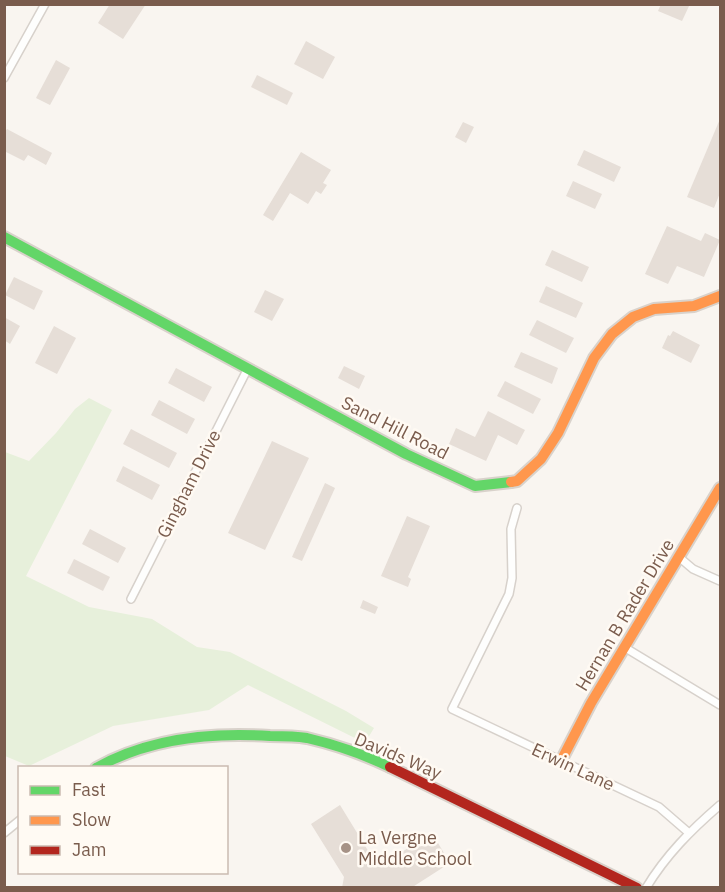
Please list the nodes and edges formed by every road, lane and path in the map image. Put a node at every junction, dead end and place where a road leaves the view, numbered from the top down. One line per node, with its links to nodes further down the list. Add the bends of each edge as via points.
1 (45, 4): 2 (street)
2 (4, 78)
3 (5, 239): 5 (street, Sand Hill Road)
4 (720, 296): 5 (street, Sand Hill Road, via 694,306 654,309 633,317 612,334 594,358 541,459 517,481 496,485 475,486)
5 (248, 370): 10 (street, Gingham Drive)
6 (720, 488): 8 (street, Hernan B Rader Drive)
7 (517, 508): 13 (street, Erwin Lane, via 511,529 509,594 452,709)
8 (680, 558): 9 (street, via 693,569); 11 (street, Hernan B Rader Drive)
9 (720, 581)
10 (131, 598)
11 (624, 647): 12 (street); 13 (street, Hernan B Rader Drive)
12 (720, 705)
13 (561, 761): 18 (street, Erwin Lane, via 659,807)
14 (100, 766): 19 (street, Davids Way, via 117,756 173,739 242,734 306,738 375,760)
15 (719, 808): 18 (street)
16 (18, 822): 17 (street)
17 (4, 833)
18 (689, 833): 20 (street, via 659,865)
19 (637, 888)
20 (646, 888)

